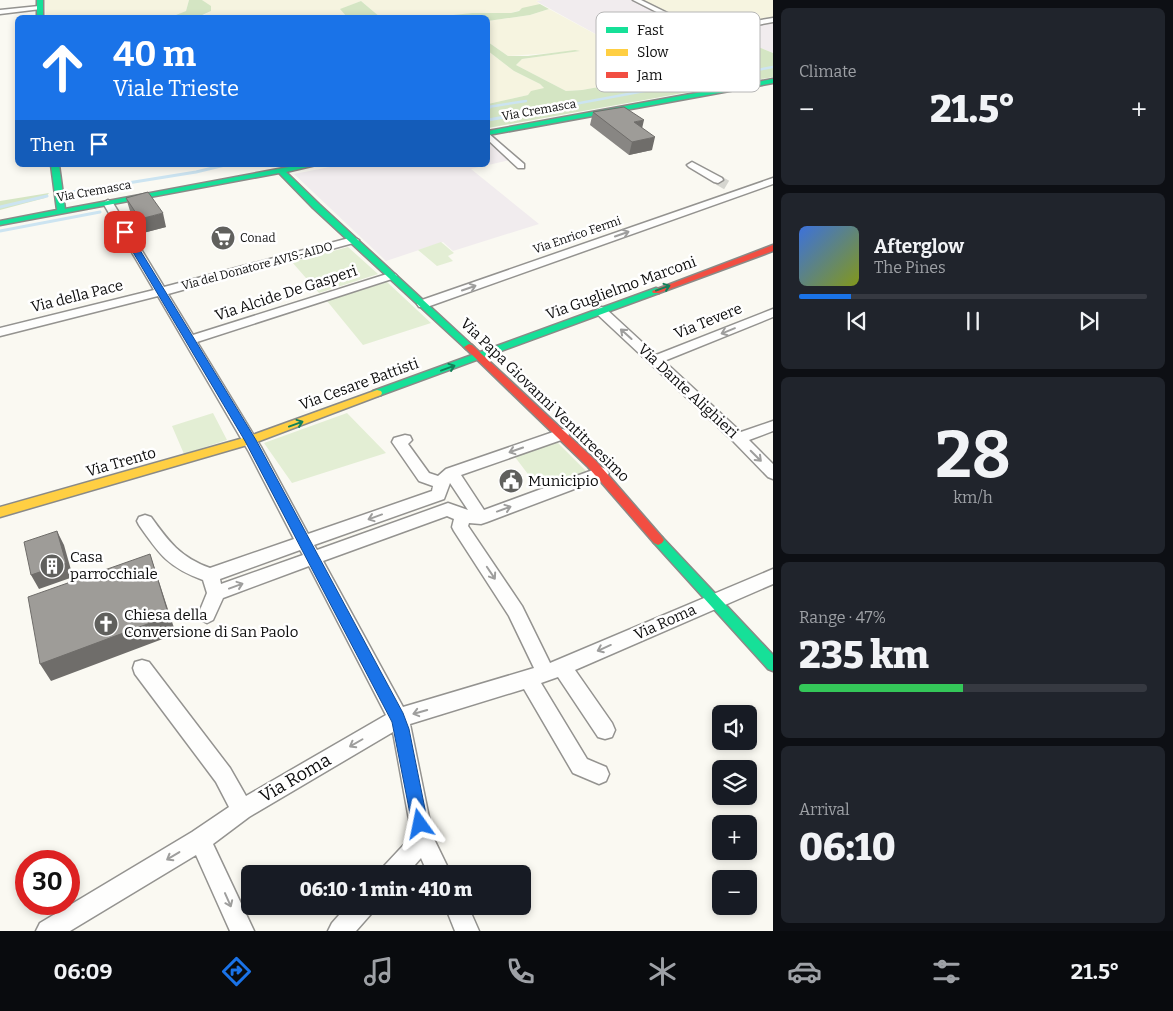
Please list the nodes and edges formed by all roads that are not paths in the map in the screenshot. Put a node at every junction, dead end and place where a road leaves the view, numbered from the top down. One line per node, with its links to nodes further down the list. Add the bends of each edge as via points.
1 (636, 0): 4 (street)
2 (40, 8): 3 (street)
3 (0, 12)
4 (659, 12)
5 (773, 20): 6 (street)
6 (760, 23)
7 (773, 81): 8 (street, Via Cremasca)
8 (760, 83)
9 (715, 92): 10 (street, Via Cremasca)
10 (490, 135)
11 (490, 137): 13 (street, Via Cremasca)
12 (692, 165): 17 (street)
13 (521, 166)
14 (55, 167): 21 (street)
15 (302, 167): 16 (street, Via Cremasca)
16 (281, 171): 22 (street, Via Cremasca); 26 (street, Via Papa Giovanni Ventitreesimo)
17 (718, 180)
18 (773, 181): 20 (street, Via Enrico Fermi)
19 (730, 187): 20 (street)
20 (740, 193): 30 (street, Via Enrico Fermi, one-way to 20)
21 (58, 198): 23 (street); 24 (street)
22 (108, 203): 23 (street, Via Cremasca); 29 (street)
23 (91, 206): 24 (street, Via Cremasca)
24 (61, 211): 25 (street, Via Cremasca)
25 (0, 223)
26 (353, 240): 28 (street, Via Papa Giovanni Ventitreesimo); 29 (street, Via del Donatore AVIS-AIDO)
27 (773, 248): 31 (street, Via Guglielmo Marconi, one-way to 27)
28 (391, 276): 30 (street, Via Papa Giovanni Ventitreesimo); 34 (street, Via Alcide De Gasperi)
29 (162, 292): 33 (street, Via della Pace); 34 (street)
30 (423, 304): 35 (street, Via Papa Giovanni Ventitreesimo)
31 (601, 311): 35 (street, Via Guglielmo Marconi); 36 (street, Via Dante Alighieri, one-way to 31)
32 (773, 313): 36 (street, Via Tevere, one-way to 36)
33 (0, 332)
34 (190, 340): 40 (street)
35 (479, 356): 38 (street, Via Papa Giovanni Ventitreesimo); 40 (street, Via Cesare Battisti, one-way to 35)
36 (655, 360): 39 (street, Via Dante Alighieri)
37 (773, 426): 39 (street)
38 (562, 434): 42 (street, Via Papa Giovanni Ventitreesimo); 44 (street, one-way to 44)
39 (739, 438): 43 (street, Via Dante Alighieri, one-way to 43)
40 (250, 440): 45 (street, Via Trento); 49 (street)
41 (405, 440): 44 (street, via 400,442 424,477)
42 (601, 473): 47 (street, one-way to 42); 54 (street, Via Papa Giovanni Ventitreesimo)
43 (773, 473)
44 (444, 483): 46 (street); 47 (street); 49 (street, one-way to 49)
45 (0, 512)
46 (455, 512): 47 (street); 50 (street); 58 (street, one-way to 58, via 460,526 516,611)
47 (481, 518)
48 (145, 521): 51 (street, via 172,558 187,568)
49 (304, 543): 50 (street); 51 (street)
50 (312, 558): 53 (street, one-way to 50); 59 (street)
51 (210, 575): 53 (street)
52 (773, 576): 54 (street, Via Roma)
53 (216, 593): 55 (street)
54 (712, 601): 56 (street, Via Papa Giovanni Ventitreesimo); 58 (street, Via Roma, one-way to 58)
55 (207, 615)
56 (773, 665)
57 (142, 668): 62 (street, via 223,775)
58 (545, 673): 59 (street, Via Roma, one-way to 59); 60 (street); 61 (street, via 580,766)
59 (398, 718): 62 (street, Via Roma, one-way to 62); 63 (street)
60 (605, 730)
61 (598, 774)
62 (242, 810): 64 (street, Via Roma)
63 (423, 839): 65 (street); 66 (street)
64 (200, 840): 69 (street, Via Roma, one-way to 69); 70 (street, one-way to 70)
65 (400, 865)
66 (436, 865)
67 (355, 915): 71 (street)
68 (460, 915): 72 (street)
69 (48, 931)
70 (242, 931)
71 (340, 931)
72 (468, 931)

